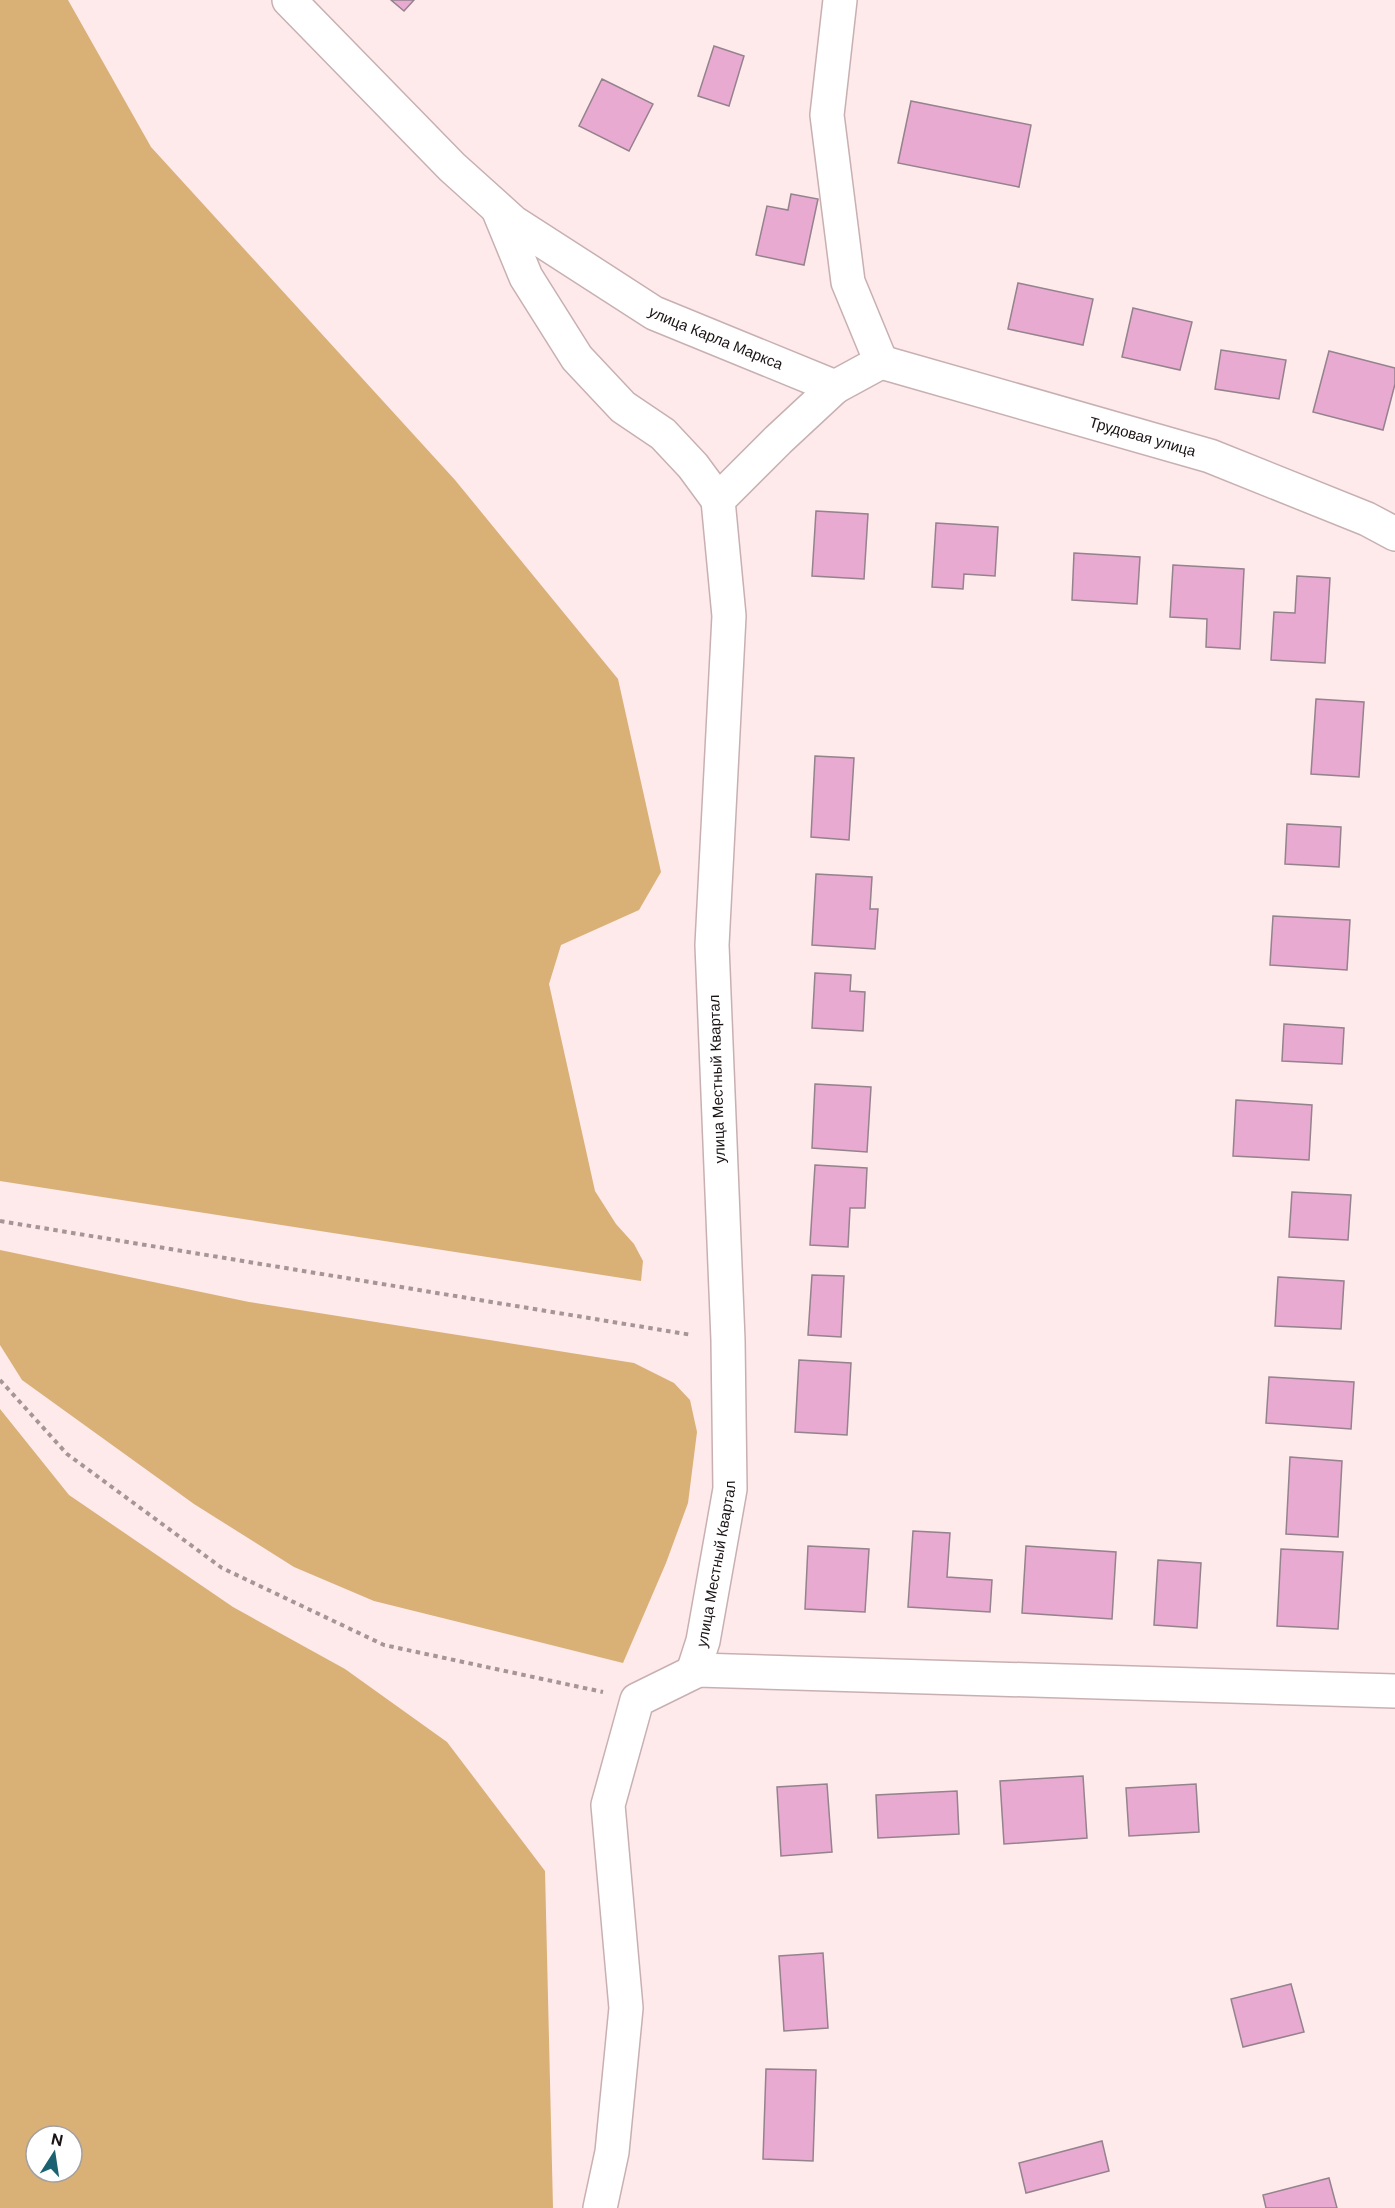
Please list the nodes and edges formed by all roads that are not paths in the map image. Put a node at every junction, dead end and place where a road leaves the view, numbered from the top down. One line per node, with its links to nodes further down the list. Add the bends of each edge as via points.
1 (289, 0): 3 (street, улица Карла Маркса)
2 (840, 0): 4 (street, via 827,115 848,282)
3 (497, 208): 5 (street, улица Карла Маркса, via 654,313); 6 (street, via 526,278 577,358 623,407 663,434)
4 (881, 362): 5 (street); 7 (street, Трудовая улица, via 1210,456)
5 (835, 387): 6 (street)
6 (724, 494): 8 (street, улица Местный Квартал, via 729,616 712,945 730,1490 703,1641)
7 (1395, 534)
8 (693, 1672): 9 (street); 10 (street, via 637,1700 608,1805 626,2008 612,2152)
9 (1395, 1691)
10 (600, 2208)

